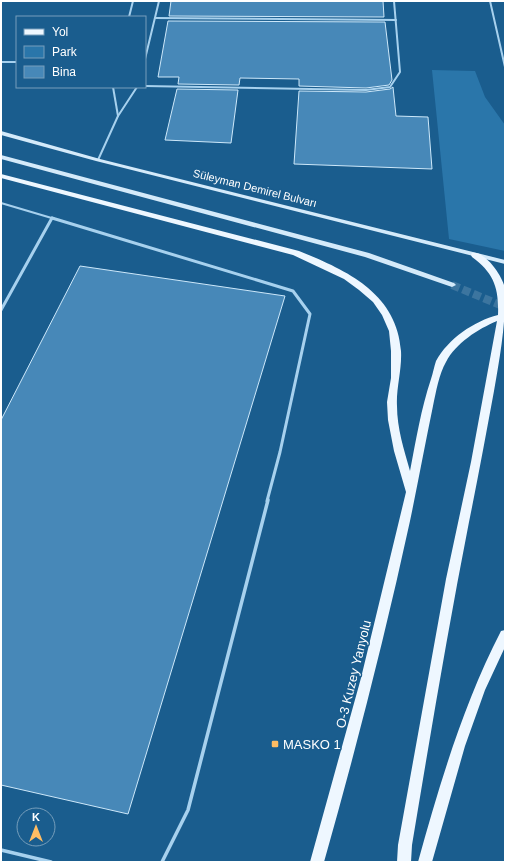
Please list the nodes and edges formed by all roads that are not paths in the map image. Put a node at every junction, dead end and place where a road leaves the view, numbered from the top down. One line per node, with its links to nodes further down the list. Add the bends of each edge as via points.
1 (133, 1): 5 (lane)
2 (159, 1): 6 (lane)
3 (394, 1): 7 (lane)
4 (490, 1): 8 (lane)
5 (129, 16)
6 (155, 18): 7 (lane); 10 (lane)
7 (396, 20): 14 (lane, via 400,72 390,87 366,90)
8 (500, 47): 9 (lane); 13 (lane)
9 (505, 47)
10 (146, 55)
11 (1, 62): 12 (lane)
12 (16, 62)
13 (505, 67)
14 (146, 86)
15 (112, 88): 17 (lane)
16 (136, 88): 17 (lane)
17 (118, 116): 20 (lane)
18 (1, 133): 20 (main road, Süleyman Demirel Bulvarı)
19 (1, 157): 26 (main road, via 262,226 367,256)
20 (98, 160): 24 (main road, Süleyman Demirel Bulvarı)
21 (1, 176): 29 (main road, via 296,253 350,277 374,297 388,316 393,332 396,350 392,407 395,438)
22 (1, 203): 23 (lane)
23 (52, 218): 27 (lane); 33 (lane, via 293,291 310,314 280,452 188,810)
24 (475, 255): 25 (main road, Süleyman Demirel Bulvarı); 28 (main road, via 487,263 499,282)
25 (505, 262)
26 (452, 285)
27 (1, 310)
28 (504, 316): 29 (main road, O-3 Kuzey Yanyolu, via 475,329 456,342 441,361 424,423); 35 (main road, via 452,579)
29 (411, 492): 34 (main road, O-3 Kuzey Yanyolu, via 340,783)
30 (505, 635): 36 (main road, via 474,701 449,775)
31 (1, 850): 32 (lane)
32 (50, 862)
33 (162, 862)
34 (317, 862)
35 (404, 862)
36 (425, 862)

